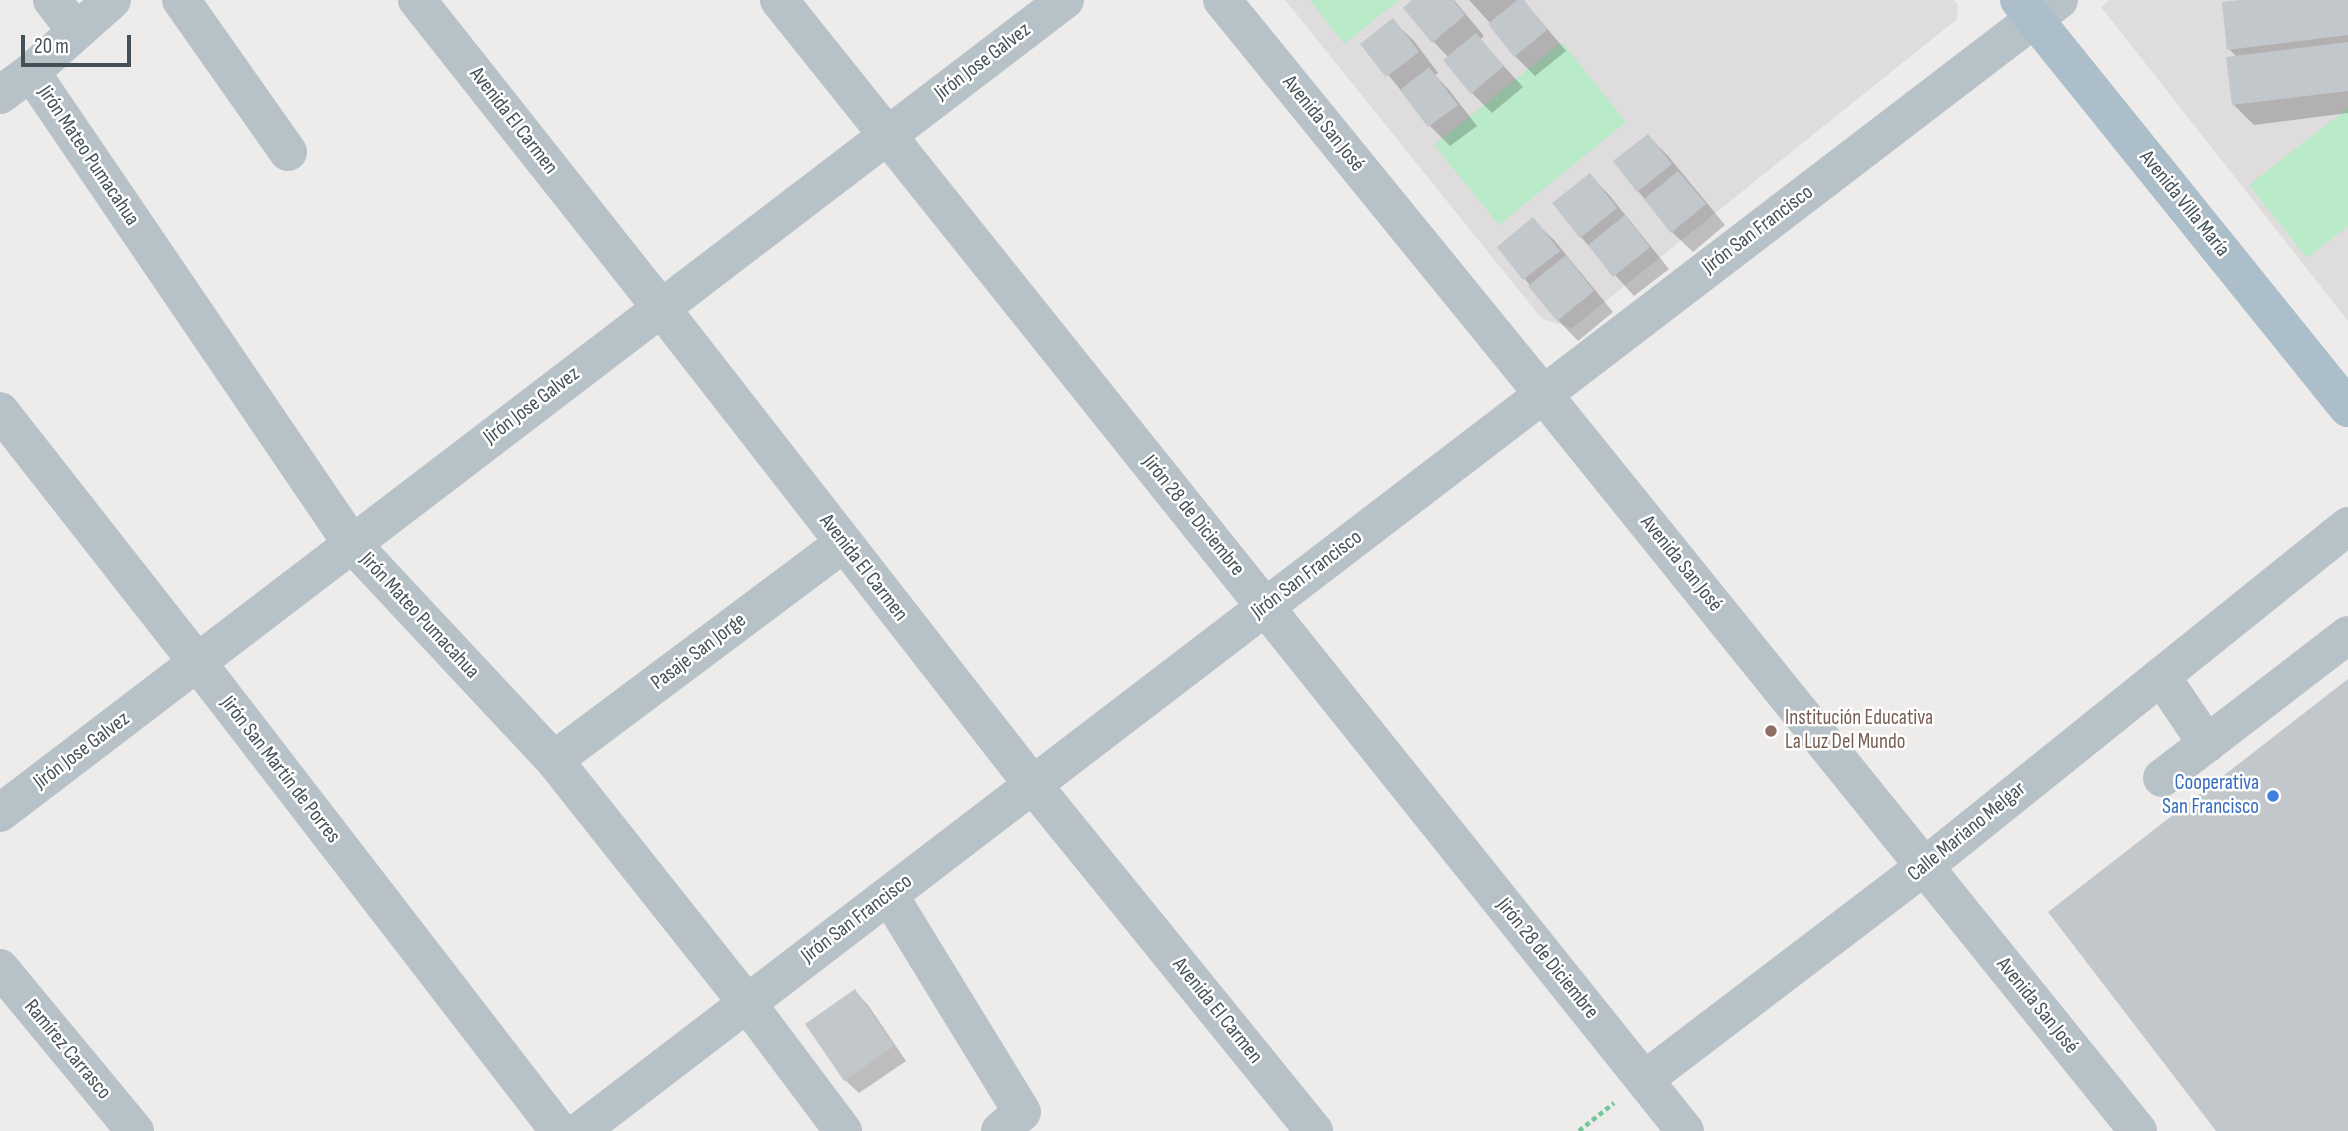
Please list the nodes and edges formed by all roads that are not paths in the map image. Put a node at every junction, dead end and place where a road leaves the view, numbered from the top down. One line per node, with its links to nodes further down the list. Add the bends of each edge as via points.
1 (52, 0): 9 (street)
2 (112, 0): 9 (street)
3 (181, 0): 13 (street)
4 (417, 0): 14 (street, Avenida El Carmen)
5 (779, 0): 12 (street, Jirón 28 de Diciembre)
6 (1065, 0): 12 (street, Jirón Jose Galvez)
7 (1222, 0): 15 (street, Avenida San José)
8 (2038, 6): 15 (street, Jirón San Francisco); 16 (main road, Avenida Villa María)
9 (76, 31): 10 (street)
10 (32, 72): 11 (street); 20 (street, Jirón Mateo Pumacahua)
11 (0, 95)
12 (887, 135): 14 (street, Jirón Jose Galvez); 21 (street, Jirón 28 de Diciembre)
13 (288, 152)
14 (661, 308): 19 (street, Avenida El Carmen); 20 (street, Jirón Jose Galvez)
15 (1544, 394): 21 (street, Jirón San Francisco); 30 (street, Avenida San José)
16 (2348, 408)
17 (0, 411): 23 (street, Jirón San Martín de Porres)
18 (2348, 526): 24 (street, Calle Mariano Melgar)
19 (844, 543): 26 (street, Pasaje San Jorge); 28 (street, Avenida El Carmen)
20 (352, 544): 23 (street, Jirón Jose Galvez); 26 (street, Jirón Mateo Pumacahua)
21 (1265, 607): 28 (street, Jirón San Francisco); 34 (street, Jirón 28 de Diciembre)
22 (2348, 635): 25 (street)
23 (197, 662): 29 (street, Jirón Jose Galvez); 36 (street, Jirón San Martín de Porres)
24 (2161, 676): 25 (street); 30 (street, Calle Mariano Melgar)
25 (2207, 744): 27 (street)
26 (554, 760): 33 (street, Jirón Mateo Pumacahua)
27 (2162, 778)
28 (1033, 785): 31 (street, Jirón San Francisco); 40 (street, Avenida El Carmen)
29 (0, 813)
30 (1925, 866): 34 (street, Calle Mariano Melgar); 42 (street, Avenida San José)
31 (889, 895): 33 (street, Jirón San Francisco); 39 (street, via 1022,1112)
32 (0, 968): 35 (street, Ramírez Carrasco)
33 (747, 1003): 37 (street, Jirón San Francisco); 38 (street, Jirón Mateo Pumacahua)
34 (1644, 1080): 41 (street, Jirón 28 de Diciembre)
35 (135, 1131)
36 (559, 1131)
37 (580, 1131)
38 (843, 1131)
39 (1000, 1131)
40 (1314, 1131)
41 (1685, 1131)
42 (2138, 1131)

